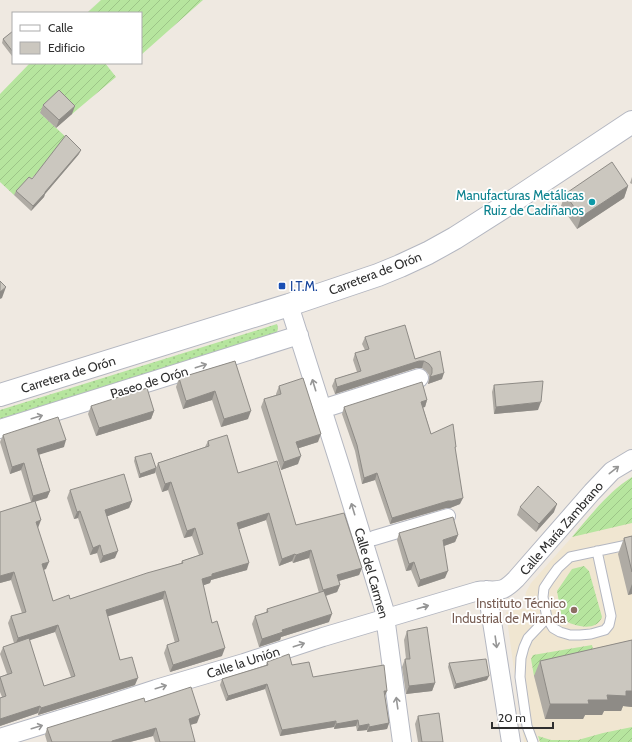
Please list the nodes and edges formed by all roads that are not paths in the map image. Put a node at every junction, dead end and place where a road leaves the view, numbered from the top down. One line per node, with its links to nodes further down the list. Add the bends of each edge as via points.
1 (632, 122): 2 (street, Carretera de Orón, via 507,205 428,253 378,275)
2 (289, 305): 3 (street, Calle del Carmen); 5 (street, Carretera de Orón)
3 (299, 335): 6 (street, Calle del Carmen, one-way to 3); 7 (street, Paseo de Orón, one-way to 3)
4 (419, 378): 6 (street)
5 (0, 395)
6 (322, 408): 14 (street, Calle del Carmen, one-way to 6)
7 (0, 429)
8 (632, 459): 13 (street, Calle María Zambrano, one-way to 8, via 504,589 516,579 612,471)
9 (448, 516): 10 (street, Calle del Carmen)
10 (374, 538)
11 (632, 544): 12 (lane)
12 (597, 551): 15 (lane, via 570,557 558,568 544,588); 15 (lane, via 611,616 609,625 605,630 591,634 570,635 553,628)
13 (487, 590): 14 (street, Calle la Unión, one-way to 13); 18 (street, one-way to 18)
14 (386, 618): 16 (street, Calle la Unión, one-way to 14); 17 (street, Calle del Carmen, one-way to 14)
15 (547, 618): 19 (lane, via 528,638 521,658 520,677 527,726)
16 (0, 738)
17 (402, 742)
18 (510, 742)
19 (533, 742)

